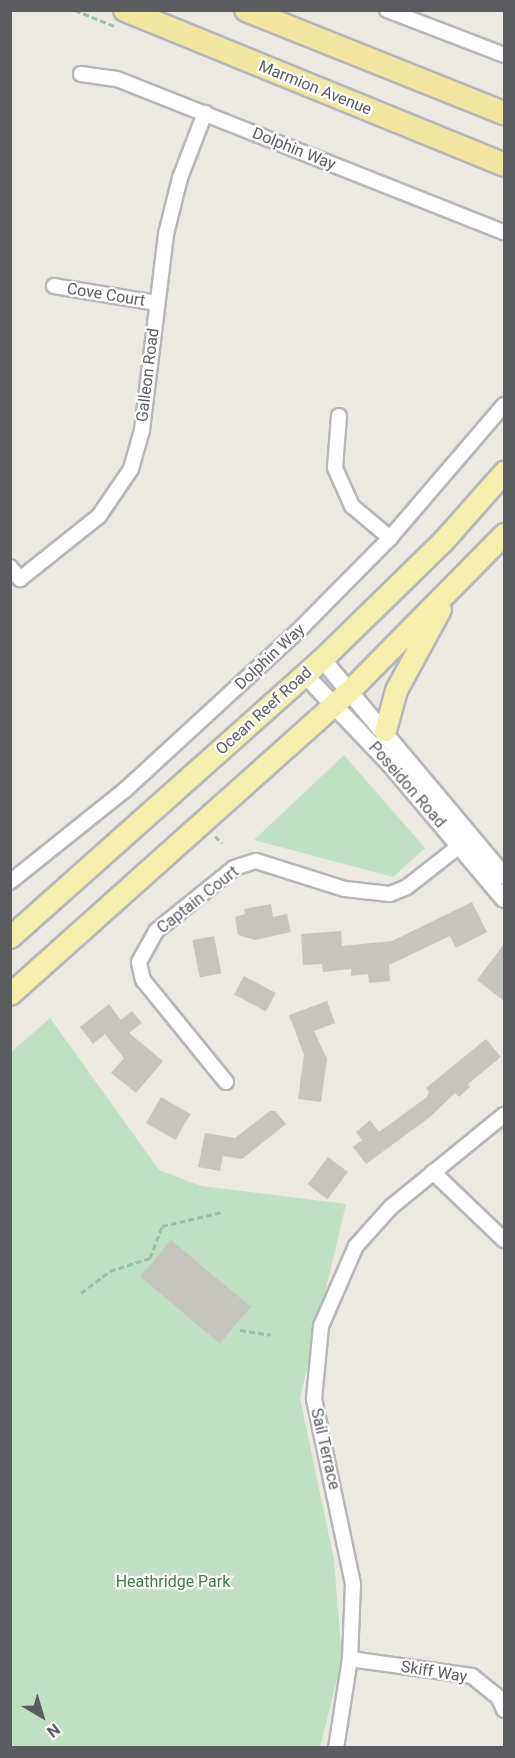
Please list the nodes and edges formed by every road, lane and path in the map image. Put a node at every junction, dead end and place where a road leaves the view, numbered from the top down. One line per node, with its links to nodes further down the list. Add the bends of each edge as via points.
1 (125, 10): 10 (highway, Marmion Avenue)
2 (246, 10): 6 (highway)
3 (387, 10): 4 (street)
4 (504, 55)
5 (81, 74): 8 (street, Dolphin Way, via 117,79)
6 (477, 102): 7 (highway); 9 (highway)
7 (504, 104)
8 (205, 113): 11 (street, Dolphin Way); 13 (street, Galleon Road, via 180,178 166,234)
9 (504, 113)
10 (504, 165)
11 (504, 232)
12 (54, 286): 13 (street, Cove Court)
13 (157, 303): 19 (street, Galleon Road, via 142,430 131,469 99,516 20,579)
14 (504, 405): 18 (street, Dolphin Way)
15 (339, 416): 18 (street, via 335,468 352,506)
16 (504, 472): 21 (main road, Ocean Reef Road, via 442,542)
17 (504, 534): 20 (main road)
18 (390, 538): 28 (street, Dolphin Way, via 302,627 125,790)
19 (10, 567)
20 (447, 595): 23 (main road); 25 (main road, via 396,690)
21 (322, 659): 22 (main road, Ocean Reef Road); 23 (street, Poseidon Road)
22 (305, 675): 24 (street, Poseidon Road); 30 (main road, Ocean Reef Road)
23 (350, 690): 24 (main road); 25 (street, Poseidon Road)
24 (333, 705): 26 (street, Poseidon Road); 31 (main road)
25 (385, 730): 26 (street, Poseidon Road)
26 (465, 841): 27 (street, Poseidon Road); 29 (street, Poseidon Road); 32 (street, Captain Court, via 406,887 390,894 345,889 256,861 234,867 156,931 138,962 143,980)
27 (504, 876)
28 (10, 882)
29 (504, 899)
30 (10, 937)
31 (10, 994)
32 (226, 1082)
33 (504, 1115): 34 (street, Sail Terrace)
34 (433, 1172): 36 (street); 40 (street, Sail Terrace, via 391,1207 356,1246 321,1326 314,1399 353,1584)
35 (222, 1212): 37 (path, via 162,1226 150,1258 110,1271)
36 (504, 1240)
37 (81, 1293)
38 (240, 1330): 39 (path)
39 (271, 1335)
40 (350, 1659): 41 (street, Skiff Way, via 472,1676 499,1698); 42 (street, Sail Terrace)
41 (504, 1710)
42 (336, 1748)

